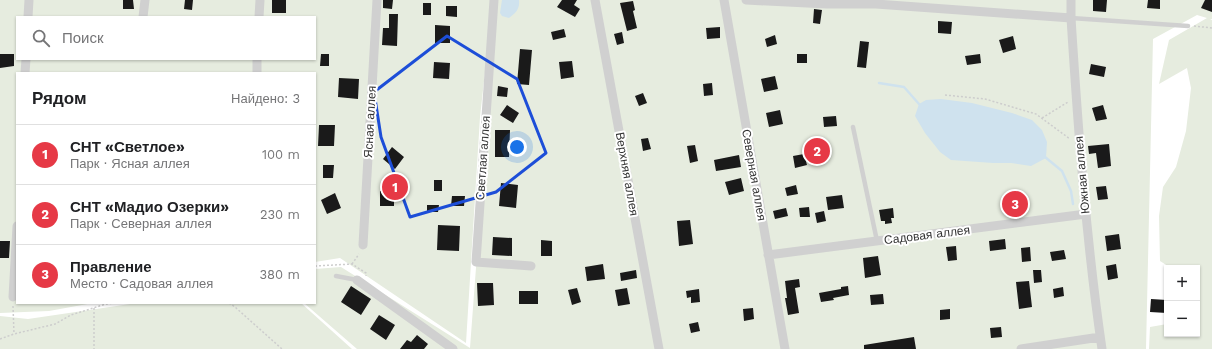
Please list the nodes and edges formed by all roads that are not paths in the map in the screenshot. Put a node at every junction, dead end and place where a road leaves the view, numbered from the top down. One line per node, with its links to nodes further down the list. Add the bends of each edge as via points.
1 (29, 0): 10 (street)
2 (145, 0): 11 (street)
3 (260, 0): 12 (street)
4 (377, 0): 23 (street, Ясная аллея)
5 (494, 0): 25 (street, Светлая аллея, via 476,262)
6 (595, 0): 31 (street, Верхняя аллея)
7 (724, 0): 24 (street, Северная аллея)
8 (746, 0): 13 (street, via 876,4)
9 (1071, 0): 13 (street, Южная аллея)
10 (28, 16)
11 (143, 16)
12 (259, 16)
13 (1071, 18): 14 (lane); 20 (street, Южная аллея)
14 (1188, 26)
15 (26, 60): 17 (street)
16 (257, 60): 18 (street)
17 (25, 72)
18 (256, 72)
19 (853, 126): 21 (lane)
20 (1086, 214): 21 (street, Садовая аллея); 29 (street, Южная аллея)
21 (877, 241): 24 (street, Садовая аллея)
22 (16, 244): 28 (street)
23 (363, 244)
24 (768, 255): 32 (street, Северная аллея)
25 (531, 266)
26 (336, 276): 27 (lane)
27 (357, 280): 30 (street)
28 (13, 297)
29 (1100, 337): 33 (street); 34 (street, Южная аллея)
30 (453, 349)
31 (659, 349)
32 (785, 349)
33 (1022, 349)
34 (1102, 349)

